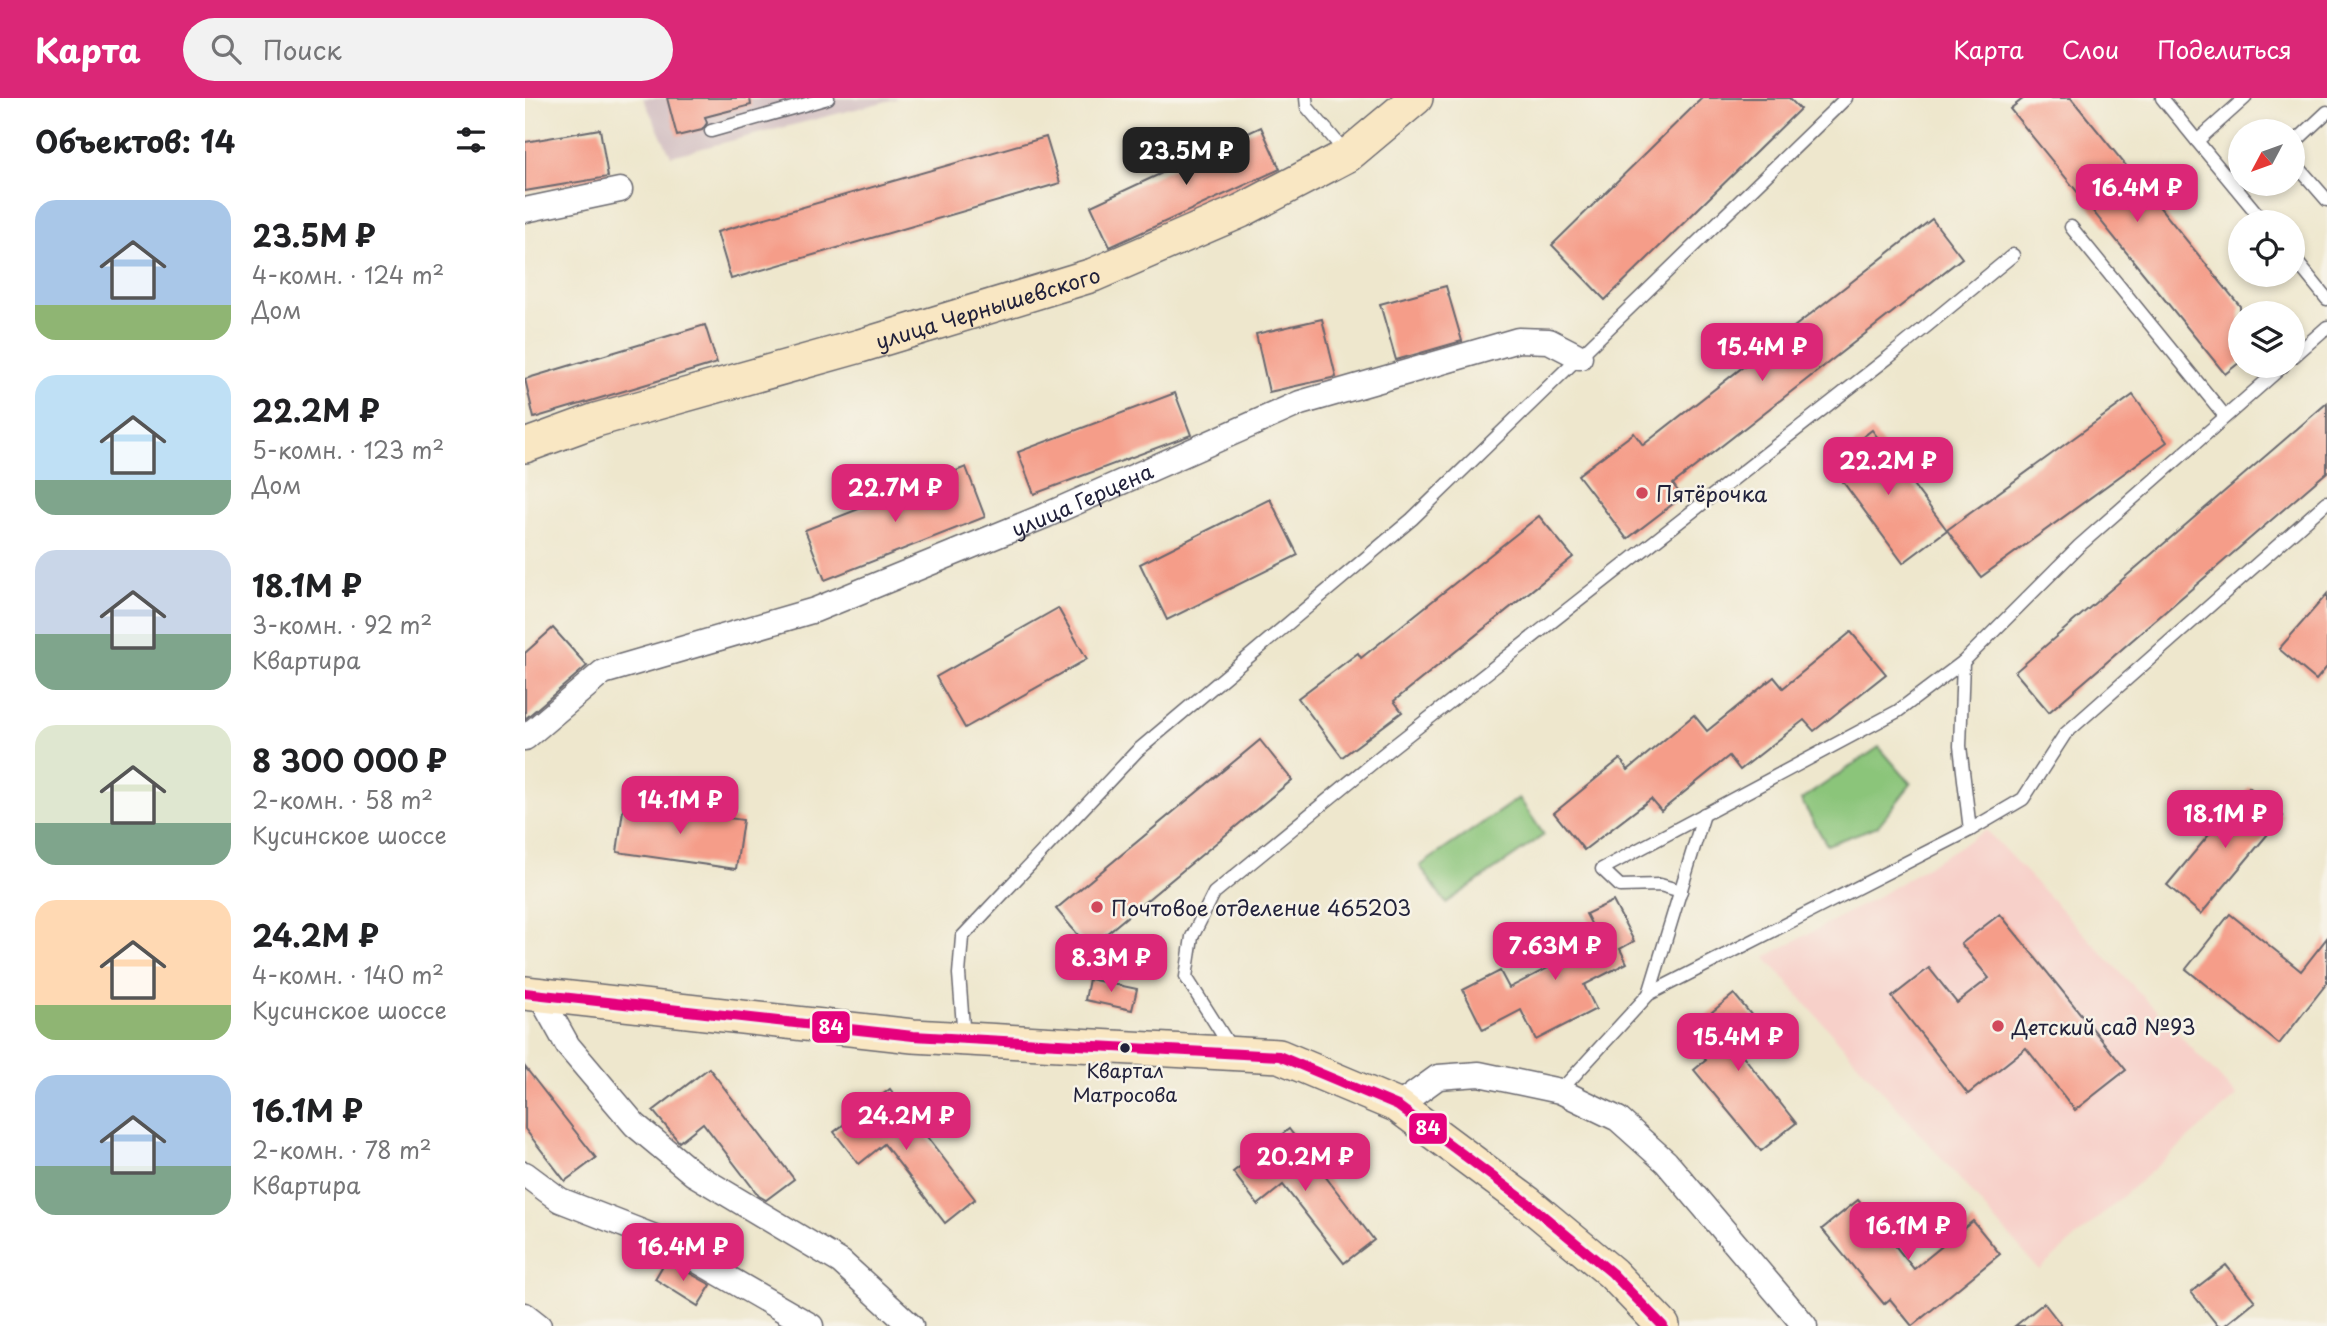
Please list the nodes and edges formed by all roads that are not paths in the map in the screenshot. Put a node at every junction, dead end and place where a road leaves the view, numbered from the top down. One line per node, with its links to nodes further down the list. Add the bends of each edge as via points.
1 (828, 98): 8 (lane)
2 (1306, 98): 11 (lane, via 1307,107)
3 (1416, 98): 11 (main road, улица Чернышевского)
4 (1846, 98): 23 (lane)
5 (2162, 98): 10 (lane)
6 (2245, 98): 10 (lane)
7 (2327, 112): 9 (lane)
8 (711, 131)
9 (2305, 133)
10 (2197, 141): 16 (lane)
11 (1348, 155): 26 (main road, улица Чернышевского, via 1241,211 1094,275 596,420)
12 (2305, 175): 14 (lane)
13 (620, 190): 15 (street)
14 (2327, 200)
15 (525, 210)
16 (2254, 210)
17 (2071, 227): 25 (lane)
18 (2013, 255): 36 (lane, via 1386,751 1214,893 1192,937 1187,977)
19 (2305, 272): 20 (lane)
20 (2327, 299)
21 (2327, 327): 22 (lane)
22 (2305, 346)
23 (1580, 357): 29 (street, улица Герцена, via 1549,341 1518,340 1300,403 1047,515 815,610 603,672); 35 (lane, via 1412,519 1137,751 963,937 959,974)
24 (2269, 378): 25 (lane)
25 (2225, 416): 28 (lane, via 2079,546)
26 (525, 446)
27 (2327, 502): 31 (lane, via 2066,734 2023,799)
28 (1963, 662): 30 (lane, via 1898,711); 31 (lane, via 1960,746)
29 (525, 738)
30 (1704, 814): 32 (lane); 32 (lane, via 1602,869 1620,886 1660,885)
31 (1970, 830): 34 (lane)
32 (1681, 891): 34 (lane)
33 (532, 993): 35 (main road); 43 (street, via 568,1046 635,1125 694,1174 841,1262)
34 (1649, 994): 37 (lane)
35 (964, 1039): 36 (main road)
36 (1235, 1054): 38 (main road, via 1279,1056)
37 (1560, 1091): 38 (street, via 1479,1074 1438,1077); 45 (street, via 1618,1119 1666,1162)
38 (1398, 1105): 44 (main road, via 1538,1211 1612,1273)
39 (525, 1174): 42 (street, via 560,1200 660,1239)
40 (525, 1315): 41 (street)
41 (539, 1326)
42 (811, 1326)
43 (911, 1326)
44 (1663, 1326)
45 (1805, 1326)

